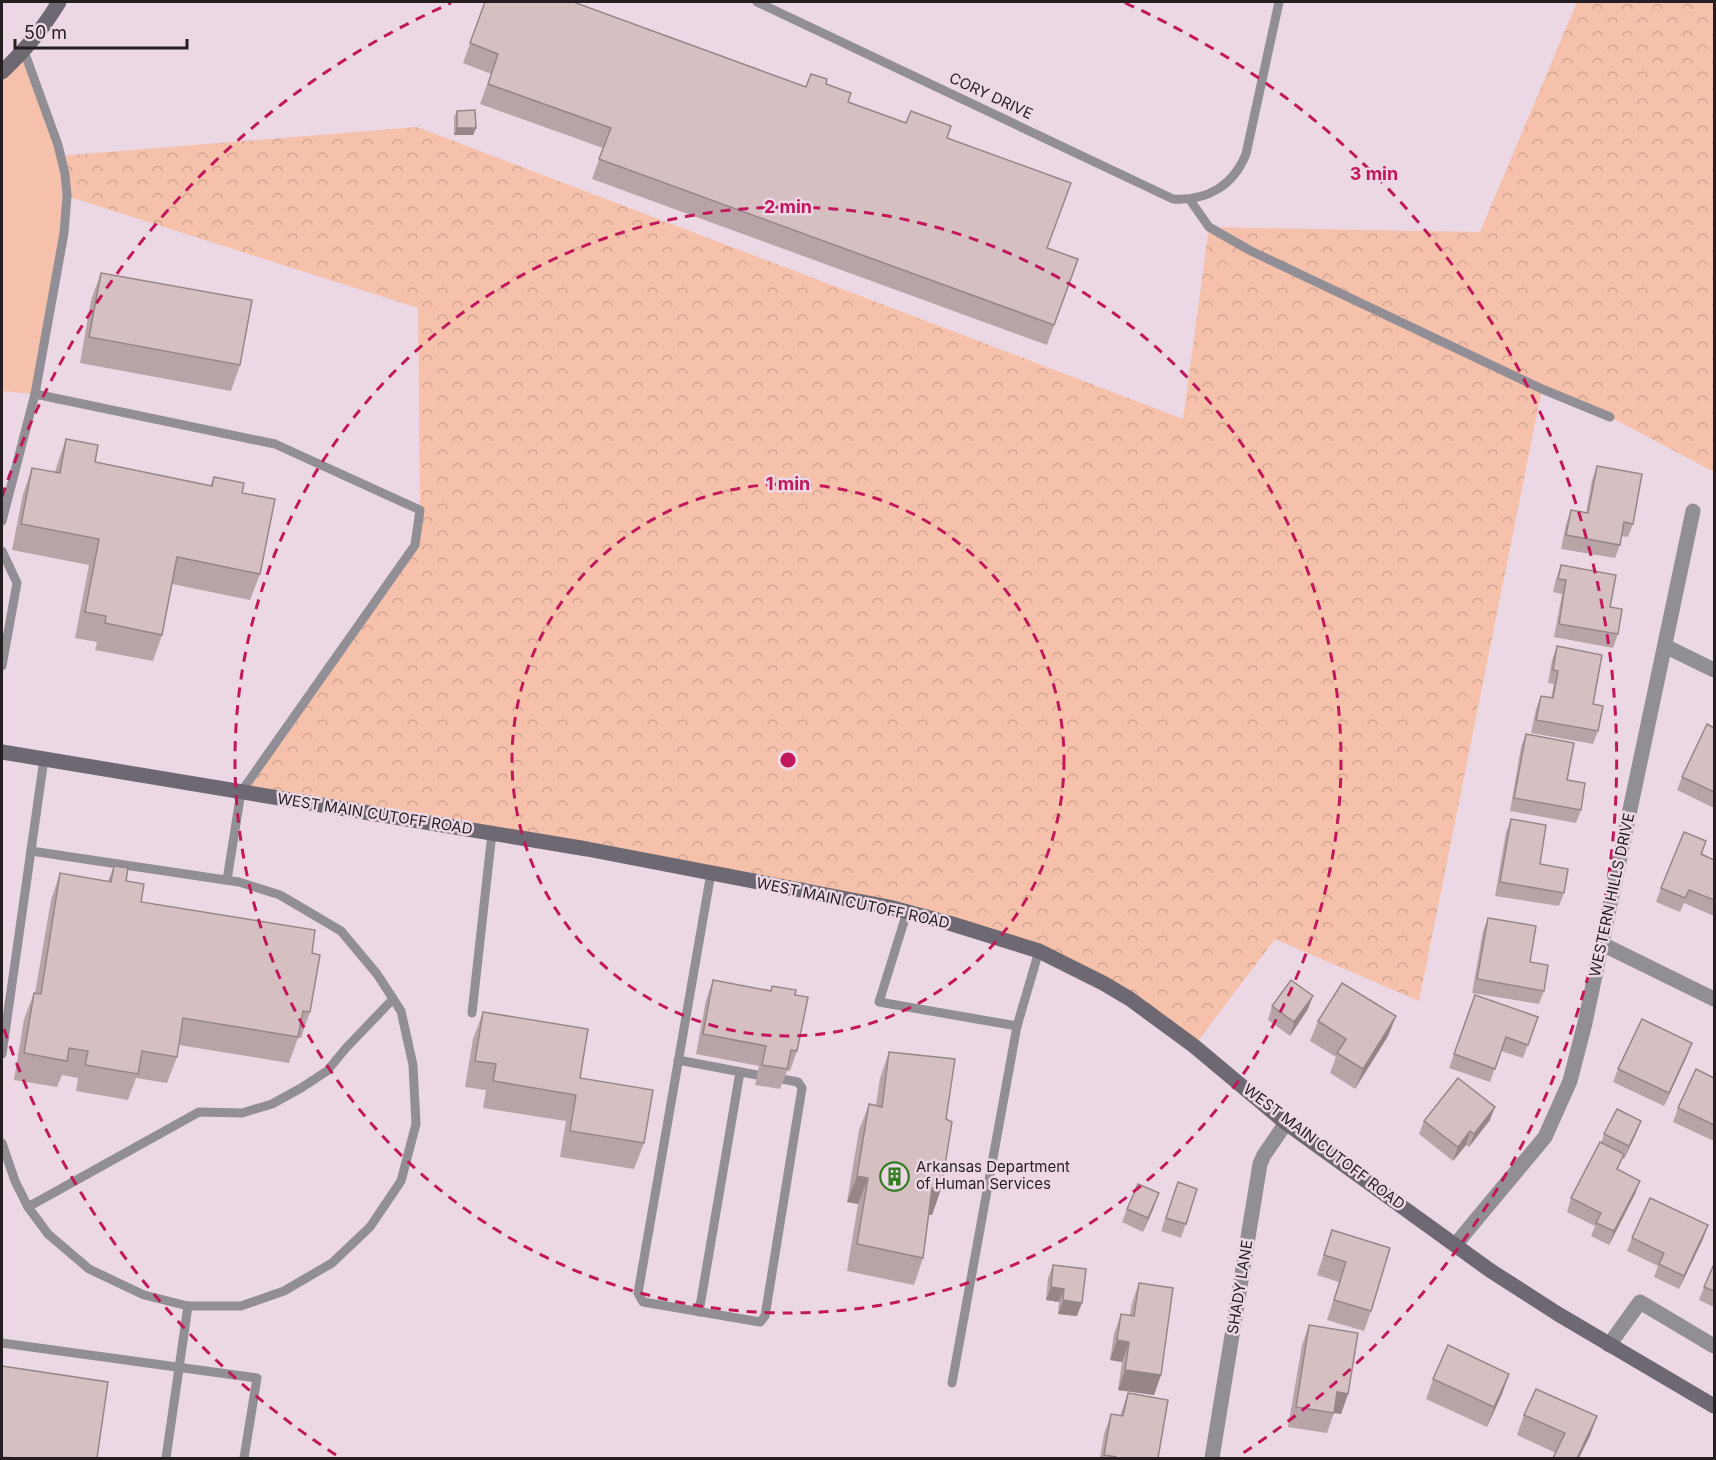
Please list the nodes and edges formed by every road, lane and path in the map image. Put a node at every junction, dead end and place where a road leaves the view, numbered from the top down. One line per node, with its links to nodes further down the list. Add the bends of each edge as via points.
1 (59, 2): 4 (main road)
2 (757, 2): 6 (lane, CORY DRIVE, via 1173,199)
3 (1279, 2): 6 (lane, via 1242,165 1216,190)
4 (24, 51): 5 (main road); 7 (lane, via 58,145 67,196)
5 (2, 72)
6 (1190, 200): 8 (lane, via 1209,226 1251,251 1542,389)
7 (35, 394): 10 (lane); 17 (lane, via 275,444 420,510 415,545)
8 (1610, 417)
9 (1693, 511): 12 (street, WESTERN HILLS DRIVE)
10 (2, 521)
11 (2, 551): 13 (lane, via 17,583)
12 (1665, 646): 14 (street); 23 (street, WESTERN HILLS DRIVE)
13 (2, 666)
14 (1714, 670)
15 (2, 752): 16 (main road, WEST MAIN CUTOFF ROAD)
16 (44, 759): 17 (main road, WEST MAIN CUTOFF ROAD); 19 (lane)
17 (241, 792): 18 (main road, WEST MAIN CUTOFF ROAD); 21 (lane)
18 (492, 833): 20 (main road, WEST MAIN CUTOFF ROAD); 27 (lane)
19 (31, 851): 21 (lane); 29 (lane)
20 (711, 873): 22 (main road, WEST MAIN CUTOFF ROAD); 30 (lane)
21 (227, 880): 25 (lane, via 280,895 341,931)
22 (907, 912): 24 (main road, WEST MAIN CUTOFF ROAD); 28 (lane, via 879,1002)
23 (1602, 944): 26 (street); 37 (street, WESTERN HILLS DRIVE, via 1570,1081 1545,1137)
24 (1039, 951): 28 (lane); 34 (main road, WEST MAIN CUTOFF ROAD, via 1130,999 1194,1046)
25 (393, 999): 36 (lane, via 327,1071 301,1088 272,1104 242,1113 199,1112); 38 (lane, via 401,1011 413,1065 416,1124 395,1190 370,1227 332,1263 284,1291 241,1306)
26 (1714, 999)
27 (472, 1013)
28 (1017, 1026): 44 (lane)
29 (2, 1054)
30 (678, 1060): 31 (lane); 39 (lane, via 638,1293 643,1302)
31 (740, 1072): 32 (lane); 39 (lane)
32 (757, 1075)
33 (782, 1079): 39 (lane, via 798,1082 802,1088 765,1316 760,1322)
34 (1286, 1123): 37 (main road, WEST MAIN CUTOFF ROAD); 48 (street, SHADY LANE, via 1260,1164)
35 (2, 1143): 36 (lane)
36 (28, 1207): 38 (lane, via 48,1234 89,1269 144,1295)
37 (1455, 1245): 41 (main road, WEST MAIN CUTOFF ROAD)
38 (188, 1306): 43 (lane)
39 (699, 1312)
40 (2, 1343): 43 (lane)
41 (1609, 1345): 42 (street, via 1640,1302); 45 (main road, WEST MAIN CUTOFF ROAD)
42 (1714, 1346)
43 (179, 1367): 46 (lane); 47 (lane, via 256,1378)
44 (952, 1383)
45 (1714, 1406)
46 (166, 1458)
47 (244, 1458)
48 (1212, 1458)

